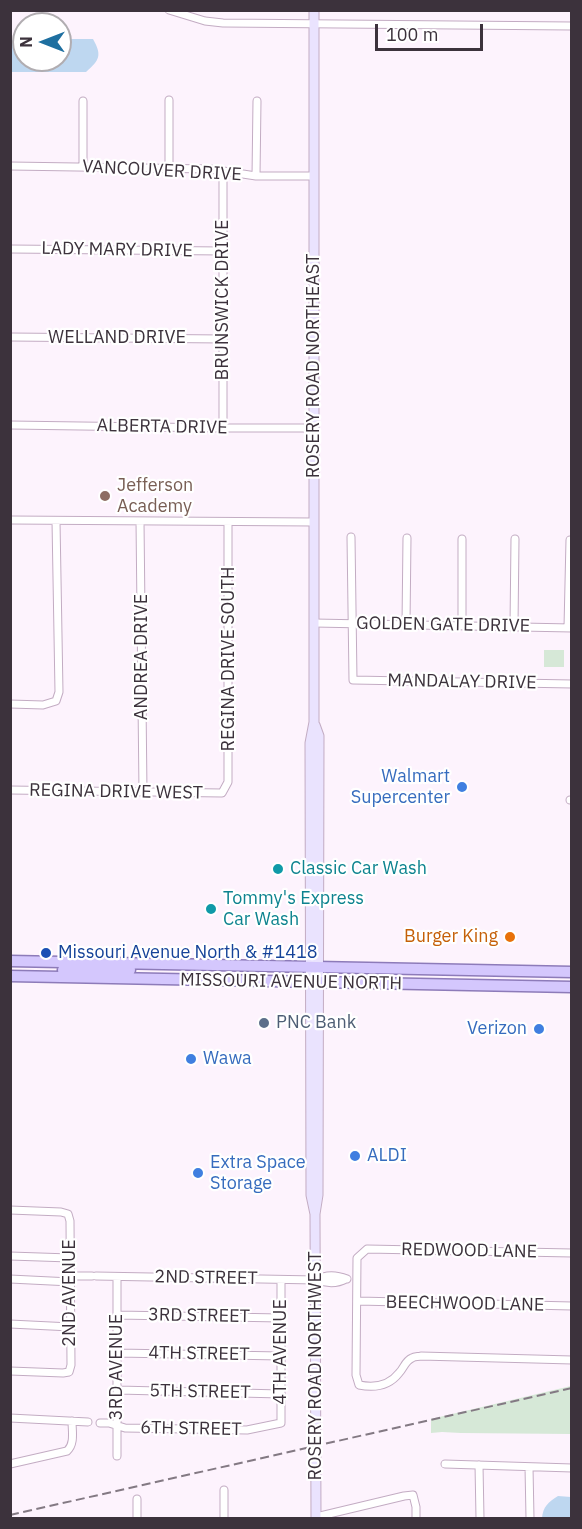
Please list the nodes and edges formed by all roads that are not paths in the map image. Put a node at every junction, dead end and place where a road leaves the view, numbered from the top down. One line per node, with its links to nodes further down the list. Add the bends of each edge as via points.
1 (169, 10): 3 (street, via 223,23)
2 (314, 10): 3 (street, ROSERY ROAD NORTHEAST)
3 (314, 24): 4 (street); 13 (street, ROSERY ROAD NORTHEAST)
4 (572, 26)
5 (83, 100): 9 (street)
6 (169, 100): 10 (street)
7 (257, 101): 12 (street)
8 (10, 166): 9 (street, VANCOUVER DRIVE)
9 (83, 167): 10 (street, VANCOUVER DRIVE)
10 (169, 168): 11 (street, VANCOUVER DRIVE)
11 (223, 171): 12 (street, VANCOUVER DRIVE); 15 (street, BRUNSWICK DRIVE)
12 (256, 176): 13 (street, VANCOUVER DRIVE)
13 (313, 176): 20 (street, ROSERY ROAD NORTHEAST)
14 (10, 249): 15 (street, LADY MARY DRIVE)
15 (224, 251): 17 (street, BRUNSWICK DRIVE)
16 (10, 337): 17 (street, WELLAND DRIVE)
17 (223, 339): 19 (street, BRUNSWICK DRIVE)
18 (10, 425): 19 (street, ALBERTA DRIVE)
19 (223, 428): 20 (street, ALBERTA DRIVE)
20 (314, 428): 25 (street, ROSERY ROAD NORTHEAST)
21 (10, 520): 22 (street)
22 (56, 521): 23 (street); 38 (street, via 59,692 56,702)
23 (140, 521): 24 (street); 40 (street, ANDREA DRIVE)
24 (228, 522): 25 (street); 41 (street, REGINA DRIVE SOUTH, via 229,771)
25 (314, 522): 31 (street, ROSERY ROAD NORTHEAST)
26 (351, 537): 32 (street)
27 (407, 538): 33 (street)
28 (462, 539): 34 (street)
29 (515, 539): 35 (street)
30 (570, 540): 36 (street)
31 (314, 623): 32 (street, GOLDEN GATE DRIVE); 45 (street, ROSERY ROAD NORTHEAST, via 315,723 310,743)
32 (352, 623): 33 (street, GOLDEN GATE DRIVE); 37 (street, MANDALAY DRIVE, via 353,680)
33 (406, 624): 34 (street, GOLDEN GATE DRIVE)
34 (462, 626): 35 (street, GOLDEN GATE DRIVE)
35 (514, 626): 36 (street, GOLDEN GATE DRIVE)
36 (570, 628)
37 (572, 684)
38 (10, 704)
39 (10, 790): 40 (street, REGINA DRIVE WEST)
40 (143, 792): 41 (street, REGINA DRIVE WEST)
41 (222, 793)
42 (10, 961): 43 (main road, MISSOURI AVENUE NORTH)
43 (99, 963): 44 (main road, MISSOURI AVENUE NORTH); 48 (main road, via 85,970 46,970)
44 (181, 965): 45 (main road, MISSOURI AVENUE NORTH); 49 (main road, via 161,970 104,971)
45 (315, 967): 46 (main road, MISSOURI AVENUE NORTH); 50 (street, ROSERY ROAD NORTHEAST)
46 (550, 972): 47 (main road, MISSOURI AVENUE NORTH); 51 (main road, via 543,979 476,979)
47 (572, 974): 52 (main road)
48 (14, 976): 49 (main road, MISSOURI AVENUE NORTH)
49 (91, 978): 50 (main road, MISSOURI AVENUE NORTH)
50 (315, 982): 51 (main road, MISSOURI AVENUE NORTH); 53 (street, ROSERY ROAD NORTHWEST); 54 (street, ROSERY ROAD NORTHWEST)
51 (468, 985): 52 (main road, MISSOURI AVENUE NORTH)
52 (567, 987)
53 (310, 1076): 54 (street); 56 (street, ROSERY ROAD NORTHWEST, via 311,1195)
54 (318, 1123): 56 (street, ROSERY ROAD NORTHWEST)
55 (10, 1210): 59 (street, 2ND AVENUE, via 68,1214)
56 (315, 1214): 64 (street, ROSERY ROAD NORTHWEST)
57 (572, 1253): 63 (street, REDWOOD LANE, via 367,1249 357,1258)
58 (10, 1256): 59 (street)
59 (70, 1258): 62 (street, 2ND AVENUE)
60 (117, 1277): 62 (street, 2ND STREET); 65 (street, 2ND STREET); 68 (street, 3RD AVENUE)
61 (10, 1279): 62 (street)
62 (71, 1279): 71 (street, 2ND AVENUE)
63 (357, 1279): 64 (street, 2ND STREET, via 340,1275); 66 (street)
64 (316, 1280): 65 (street, 2ND STREET); 94 (street, ROSERY ROAD NORTHWEST)
65 (281, 1281): 69 (street, 4TH AVENUE)
66 (358, 1301): 67 (street, BEECHWOOD LANE); 74 (street, via 356,1375 359,1384 368,1387 392,1380 406,1362 421,1356)
67 (572, 1306)
68 (118, 1315): 69 (street, 3RD STREET); 72 (street, 3RD AVENUE)
69 (281, 1318): 73 (street, 4TH AVENUE)
70 (10, 1324): 71 (street)
71 (71, 1327): 75 (street, 2ND AVENUE, via 69,1372)
72 (118, 1353): 73 (street, 4TH STREET); 76 (street, 3RD AVENUE)
73 (281, 1356): 77 (street, 4TH AVENUE)
74 (572, 1360)
75 (10, 1371)
76 (118, 1390): 77 (street, 5TH STREET); 83 (street, 3RD AVENUE)
77 (281, 1394): 82 (street, 4TH AVENUE)
78 (10, 1418): 79 (street)
79 (72, 1421): 80 (street); 85 (street, via 72,1443 67,1451)
80 (88, 1422)
81 (100, 1422): 83 (street, 6TH STREET)
82 (282, 1423): 83 (street, 6TH STREET, via 247,1430)
83 (117, 1426): 84 (street, 3RD AVENUE)
84 (117, 1456)
85 (10, 1464)
86 (445, 1464): 87 (street)
87 (479, 1465): 88 (street); 96 (street)
88 (530, 1467): 89 (street); 97 (street)
89 (572, 1468)
90 (224, 1490): 93 (street)
91 (137, 1499): 92 (street)
92 (137, 1518)
93 (224, 1518)
94 (316, 1518): 95 (street, via 404,1496 413,1496)
95 (416, 1518)
96 (480, 1518)
97 (530, 1518)

